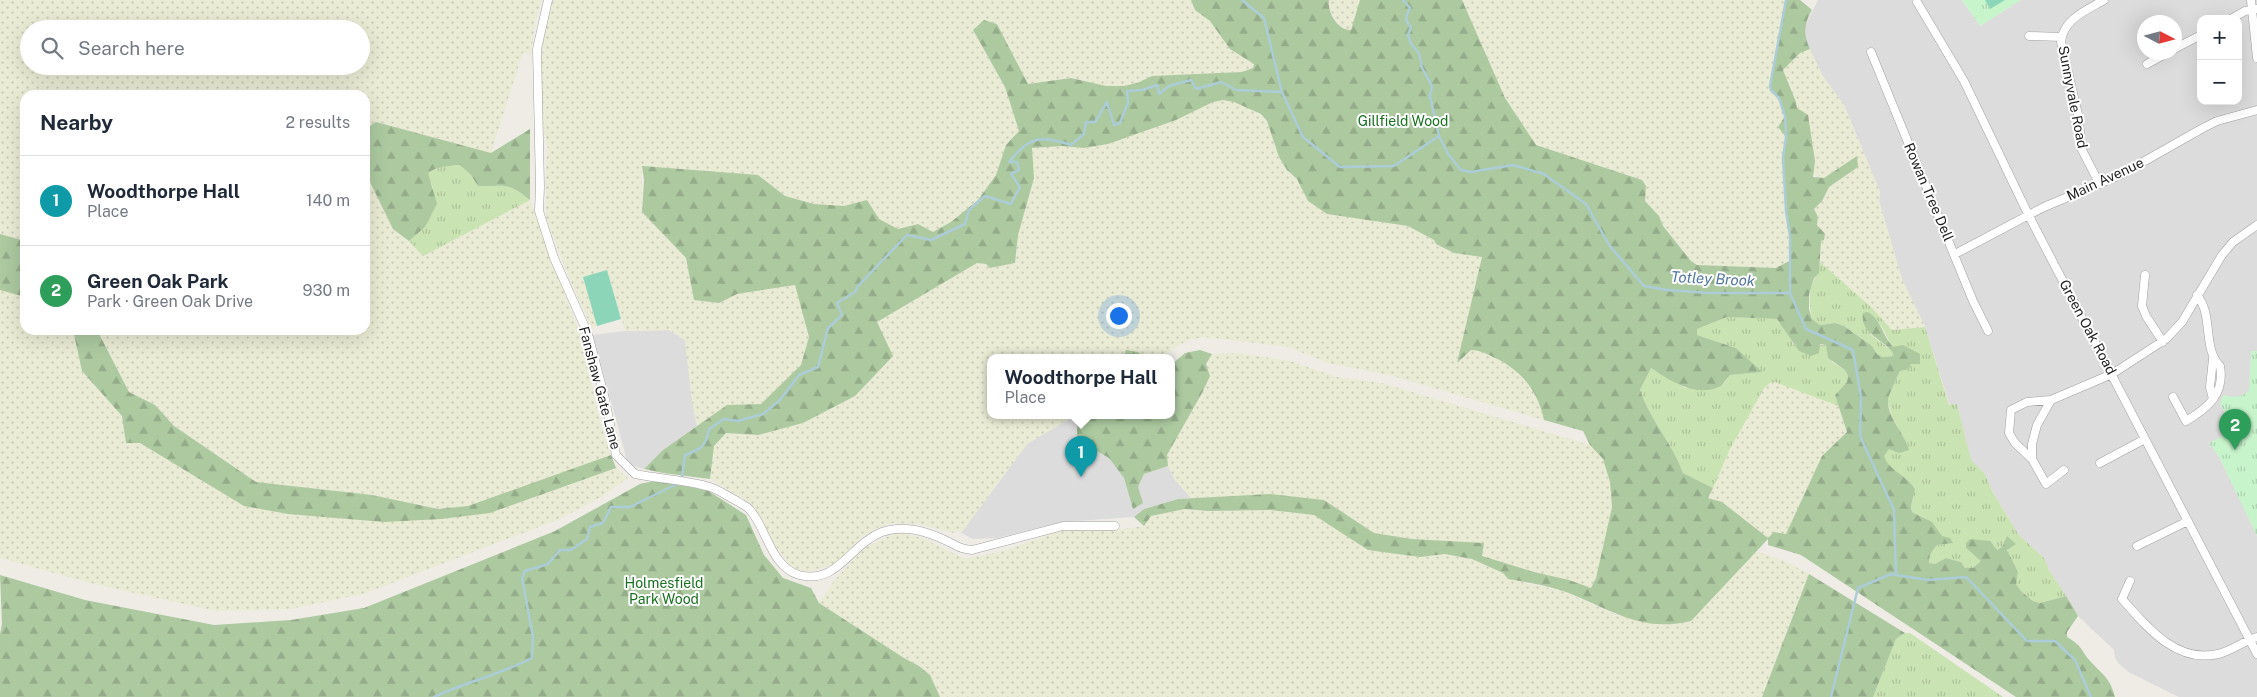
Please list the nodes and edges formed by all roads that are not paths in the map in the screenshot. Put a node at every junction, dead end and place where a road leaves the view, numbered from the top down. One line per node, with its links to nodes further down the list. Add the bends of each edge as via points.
1 (548, 0): 33 (street, Fanshaw Gate Lane, via 537,49 539,211 554,258 588,334 616,454 632,472 711,487 733,499 749,509 771,550 786,567 797,574 816,577 845,562 859,545 893,529 906,528 933,535 962,549 972,550 1063,526)
2 (2104, 0): 8 (street, Sunnyvale Road, via 2072,20)
3 (2251, 0): 5 (street)
4 (1917, 2): 17 (street, Green Oak Road, via 1964,80)
5 (2255, 10): 6 (street); 12 (street)
6 (2238, 15)
7 (2029, 36): 8 (street, Sunnyvale Road)
8 (2062, 37): 16 (street, Sunnyvale Road, via 2079,119 2081,148)
9 (2197, 37): 10 (street)
10 (2182, 45)
11 (1871, 52): 20 (street, Rowan Tree Dell)
12 (2257, 58)
13 (2155, 60): 14 (street)
14 (2148, 64)
15 (2257, 110): 16 (street, Main Avenue, via 2210,124 2120,175)
16 (2098, 183): 17 (street, Main Avenue)
17 (2029, 216): 20 (street, Main Avenue); 25 (street, Green Oak Road)
18 (2254, 227): 19 (street); 22 (street, via 2233,242)
19 (2257, 235)
20 (1955, 254): 23 (street, Rowan Tree Dell)
21 (2145, 275): 24 (street, via 2142,306)
22 (2197, 295): 24 (street, via 2182,322); 26 (street, via 2205,307 2213,359 2220,366 2222,378 2210,404 2186,420)
23 (1988, 331)
24 (2163, 342): 25 (street)
25 (2112, 374): 27 (street); 28 (street, Green Oak Road)
26 (2173, 396)
27 (2051, 400): 29 (street, via 2034,430); 29 (street, via 2027,402 2011,410 2009,433)
28 (2145, 439): 30 (street); 32 (street, Green Oak Road)
29 (2032, 458): 31 (street, via 2046,484)
30 (2100, 463)
31 (2064, 470)
32 (2188, 521): 34 (street); 36 (street, Green Oak Road)
33 (1115, 526)
34 (2136, 546)
35 (2130, 581): 36 (street, via 2122,599 2152,632 2178,649 2198,656 2216,654)
36 (2253, 638): 37 (street, Green Oak Road)
37 (2257, 654)

